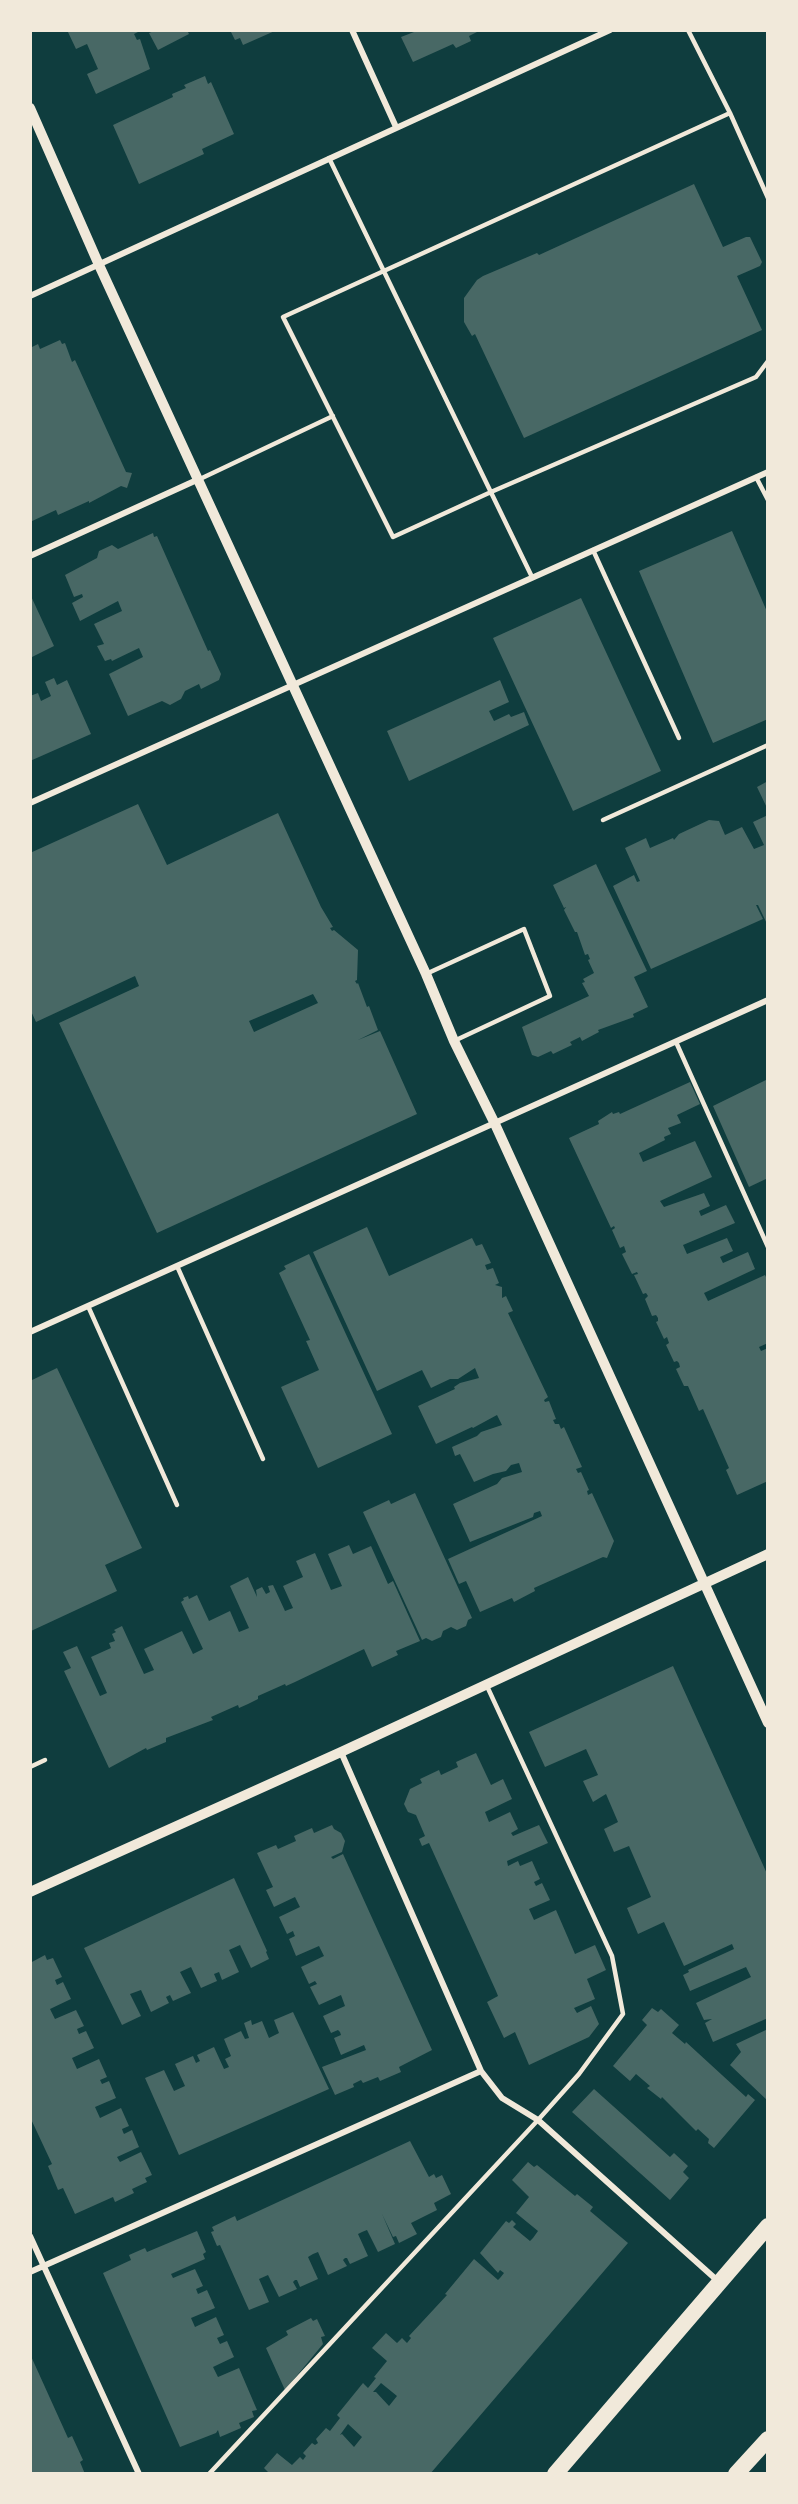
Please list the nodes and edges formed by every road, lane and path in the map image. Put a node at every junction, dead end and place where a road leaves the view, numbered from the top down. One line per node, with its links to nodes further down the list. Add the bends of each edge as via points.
1 (352, 30): 6 (street)
2 (610, 30): 6 (street)
3 (688, 30): 5 (lane)
4 (30, 108): 9 (street)
5 (730, 113): 8 (lane); 10 (lane)
6 (396, 127): 7 (street)
7 (328, 158): 9 (street); 10 (lane)
8 (768, 198)
9 (99, 265): 11 (street); 16 (street)
10 (383, 271): 13 (lane, via 284,317); 17 (lane)
11 (30, 296)
12 (768, 361): 17 (lane, via 756,377)
13 (333, 416): 16 (lane); 17 (lane, via 393,537)
14 (768, 472): 15 (street)
15 (756, 477): 18 (lane); 19 (street)
16 (199, 479): 20 (street); 22 (street)
17 (491, 492): 21 (lane)
18 (768, 500)
19 (593, 550): 21 (street); 23 (lane)
20 (30, 556)
21 (532, 577): 22 (street)
22 (292, 684): 25 (street); 27 (street)
23 (679, 738)
24 (768, 745): 26 (lane)
25 (30, 803)
26 (603, 820)
27 (426, 974): 29 (street); 29 (lane, via 524,929 550,996)
28 (768, 1000): 30 (street)
29 (454, 1041): 31 (street)
30 (676, 1042): 31 (street); 32 (lane)
31 (495, 1124): 33 (street); 39 (street)
32 (768, 1247)
33 (177, 1266): 34 (street); 36 (lane)
34 (88, 1306): 35 (street); 37 (lane)
35 (30, 1332)
36 (263, 1459)
37 (177, 1505)
38 (768, 1554): 39 (street)
39 (705, 1583): 40 (street); 41 (street)
40 (486, 1684): 42 (street); 47 (lane, via 612,1956 623,2014 579,2074)
41 (768, 1723)
42 (342, 1752): 45 (street); 46 (street)
43 (45, 1760): 44 (lane)
44 (30, 1767)
45 (30, 1892)
46 (481, 2071): 47 (street, via 502,2098); 50 (street)
47 (538, 2120): 52 (street); 55 (lane)
48 (768, 2226): 52 (highway)
49 (30, 2236): 50 (street)
50 (44, 2266): 51 (street); 54 (street)
51 (30, 2272)
52 (719, 2283): 56 (highway)
53 (768, 2439): 57 (highway)
54 (140, 2474)
55 (209, 2474)
56 (555, 2474)
57 (736, 2474)

